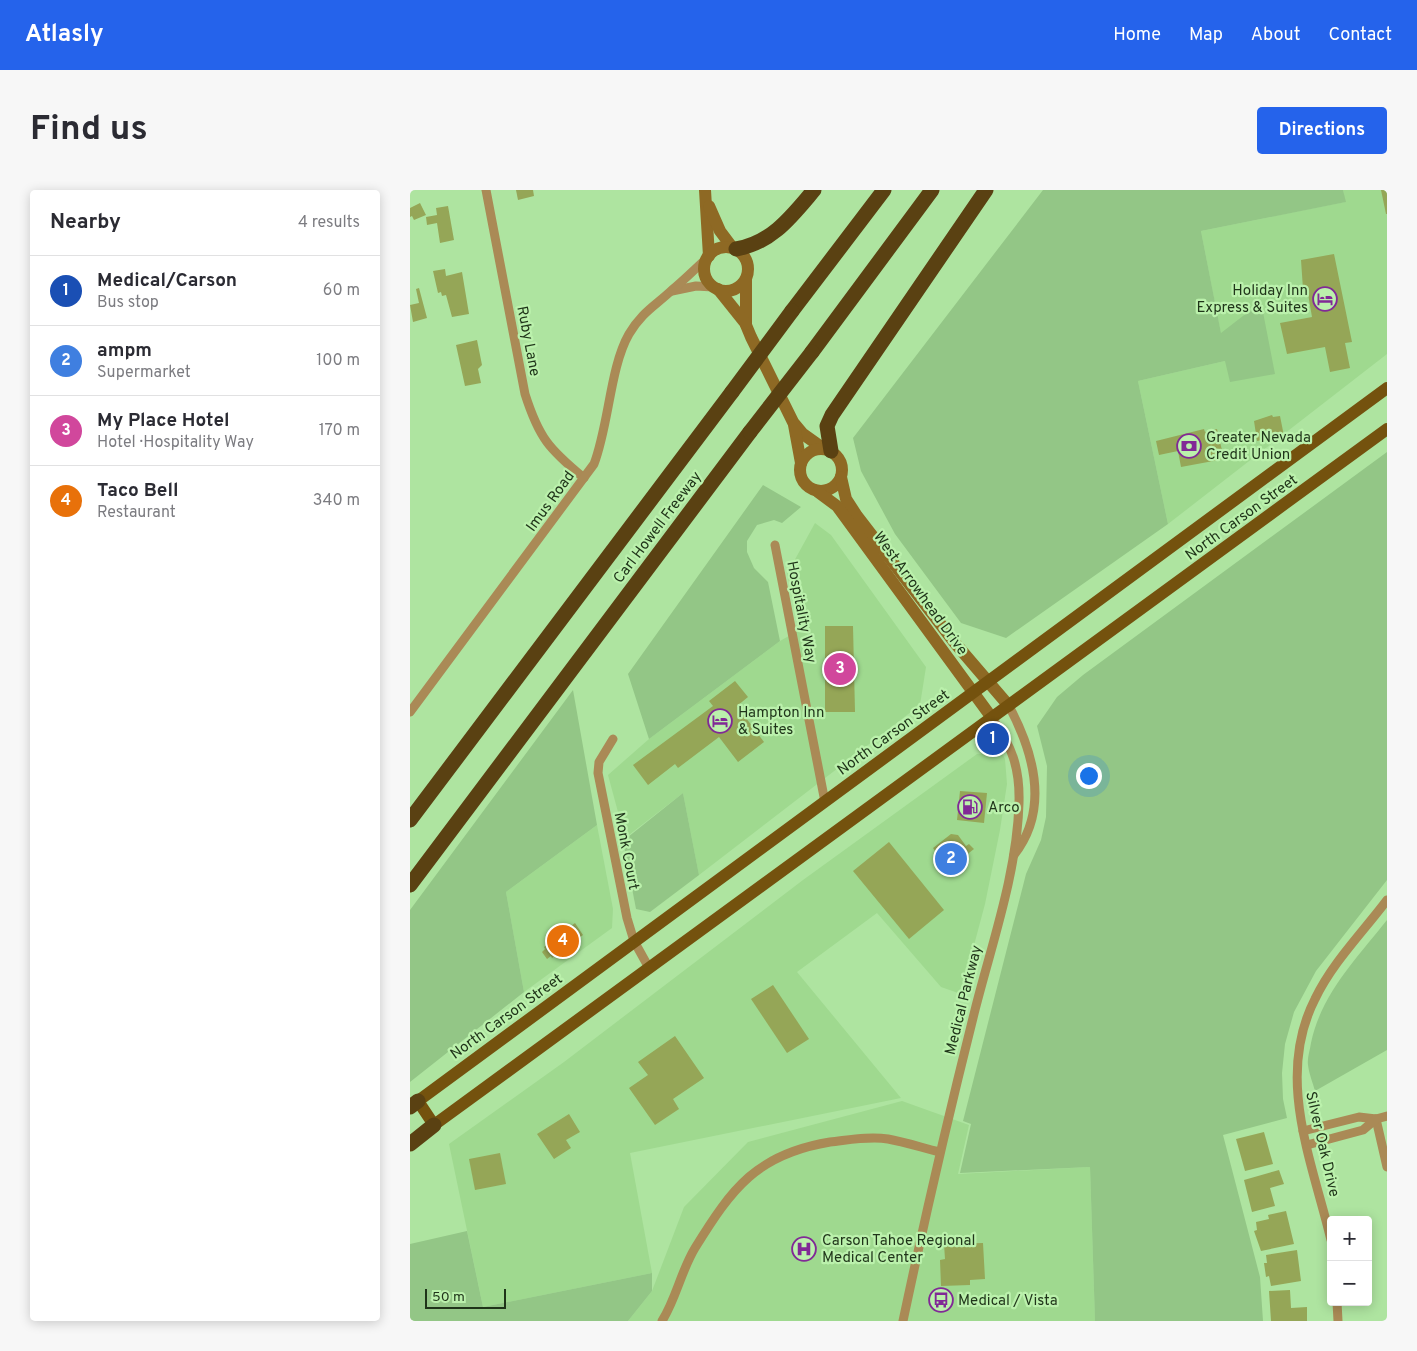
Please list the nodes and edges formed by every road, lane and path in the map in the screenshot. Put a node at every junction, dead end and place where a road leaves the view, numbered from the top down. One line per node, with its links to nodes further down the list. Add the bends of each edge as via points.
1 (486, 190): 19 (street, Ruby Lane, via 525,394 541,434 555,454)
2 (814, 190): 7 (highway, via 766,240)
3 (884, 190): 29 (highway, Carl Howell Freeway, bridge)
4 (932, 190): 31 (highway, Carl Howell Freeway, bridge)
5 (986, 190): 16 (highway, via 832,415 827,426)
6 (706, 196): 7 (main road, via 720,231); 8 (main road)
7 (734, 248): 8 (main road, via 720,248); 9 (main road, via 747,260)
8 (708, 257): 10 (main road, via 704,268 706,279); 11 (street, Imus Road)
9 (746, 280): 10 (main road, via 734,290); 12 (main road)
10 (715, 288): 11 (street, Imus Road, via 696,286); 12 (main road)
11 (671, 291): 19 (street, Imus Road, via 653,304 628,335 619,360 602,442 594,464)
12 (746, 325): 14 (main road)
13 (1387, 388): 22 (main road, North Carson Street)
14 (793, 422): 16 (main road, via 803,434); 17 (main road)
15 (1387, 429): 24 (main road, North Carson Street)
16 (827, 450): 17 (main road, via 813,450); 18 (main road, via 840,460)
17 (800, 463): 20 (main road, via 803,482)
18 (841, 477): 20 (main road, via 835,487); 22 (main road, West Arrowhead Drive, via 846,499 857,516)
19 (584, 478): 25 (street, Imus Road)
20 (818, 492): 23 (main road, West Arrowhead Drive, via 837,506)
21 (775, 545): 28 (street, Hospitality Way)
22 (988, 682): 23 (main road, North Carson Street); 24 (main road, West Arrowhead Drive)
23 (973, 694): 26 (main road, West Arrowhead Drive); 28 (main road, North Carson Street)
24 (1009, 706): 26 (main road, North Carson Street); 30 (street, Medical Parkway, via 1029,749 1034,775 1033,821)
25 (410, 712)
26 (992, 718): 30 (street, Medical Parkway, via 1007,739 1016,767 1019,802); 34 (main road, North Carson Street)
27 (613, 739): 33 (street, Monk Court, via 599,762 598,773)
28 (825, 802): 33 (main road, North Carson Street)
29 (410, 820)
30 (1014, 855): 42 (street, Medical Parkway)
31 (410, 885)
32 (1387, 900): 39 (street, Silver Oak Drive, via 1324,984 1304,1025 1296,1080)
33 (634, 942): 34 (street, Monk Court); 35 (main road, North Carson Street)
34 (648, 968): 38 (main road, North Carson Street)
35 (414, 1104): 38 (main road)
36 (1387, 1116): 37 (street)
37 (1376, 1119): 39 (street, via 1359,1117); 41 (street, via 1362,1130); 43 (street)
38 (434, 1125): 40 (highway)
39 (1303, 1131): 41 (street, Silver Oak Drive)
40 (410, 1144)
41 (1307, 1146): 44 (street, Silver Oak Drive)
42 (940, 1152): 46 (street, via 887,1139 852,1139 781,1155 752,1172 731,1193 694,1250); 47 (street, Medical Parkway)
43 (1387, 1167)
44 (1327, 1224)
45 (1337, 1306): 48 (street)
46 (662, 1321)
47 (903, 1321)
48 (1338, 1321)

